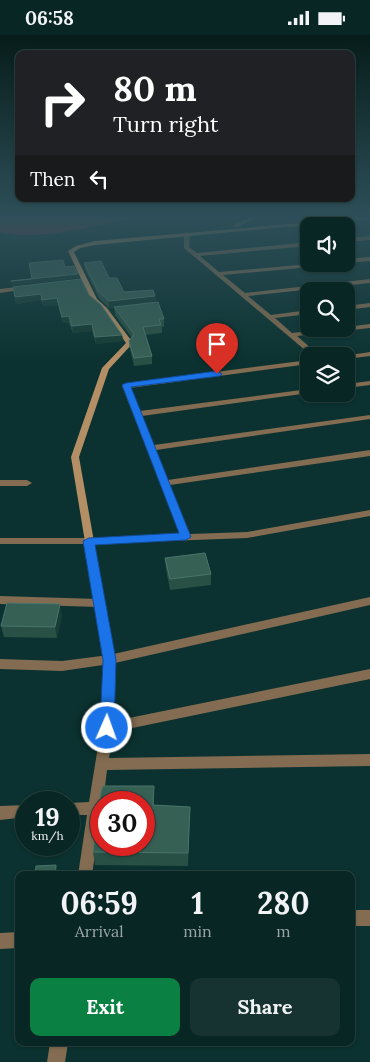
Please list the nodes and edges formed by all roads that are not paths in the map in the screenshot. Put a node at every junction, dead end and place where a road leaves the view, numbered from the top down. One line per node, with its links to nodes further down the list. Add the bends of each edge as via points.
1 (77, 264): 5 (street)
2 (206, 264): 4 (street)
3 (300, 266): 4 (street)
4 (218, 274): 10 (street)
5 (86, 281): 7 (street); 14 (street, via 94,300)
6 (370, 281): 10 (street)
7 (76, 282)
8 (28, 287): 9 (street)
9 (0, 291)
10 (243, 295): 16 (street)
11 (370, 305): 12 (street)
12 (355, 307)
13 (117, 311): 14 (street)
14 (108, 313): 36 (street, via 130,343 106,368 75,457)
15 (300, 313): 16 (street)
16 (268, 317): 18 (street)
17 (370, 326): 18 (street)
18 (291, 335): 19 (street)
19 (305, 347)
20 (370, 354): 21 (street)
21 (355, 356)
22 (300, 363): 26 (street, via 126,385)
23 (370, 383): 24 (street)
24 (355, 385)
25 (300, 392): 26 (street)
26 (138, 414): 28 (street)
27 (370, 417): 28 (street)
28 (152, 448): 32 (street)
29 (370, 453): 32 (street)
30 (0, 483): 31 (street)
31 (27, 483)
32 (165, 483): 34 (street)
33 (370, 513): 34 (street, via 247,535)
34 (186, 537): 36 (street)
35 (0, 541): 36 (street)
36 (89, 541): 39 (street)
37 (0, 600): 39 (street)
38 (370, 601): 40 (street)
39 (99, 603): 40 (street)
40 (109, 660): 41 (street, via 62,666); 43 (street)
41 (0, 665)
42 (370, 674): 43 (street)
43 (107, 728): 45 (street)
44 (370, 760): 45 (street)
45 (102, 764): 46 (street)
46 (98, 791)
47 (15, 812): 48 (street)
48 (0, 813)
49 (90, 842): 50 (street)
50 (86, 871)
51 (355, 918): 52 (street)
52 (370, 918)
53 (15, 939): 54 (street)
54 (0, 941)
55 (59, 1046): 56 (street)
56 (56, 1062)

